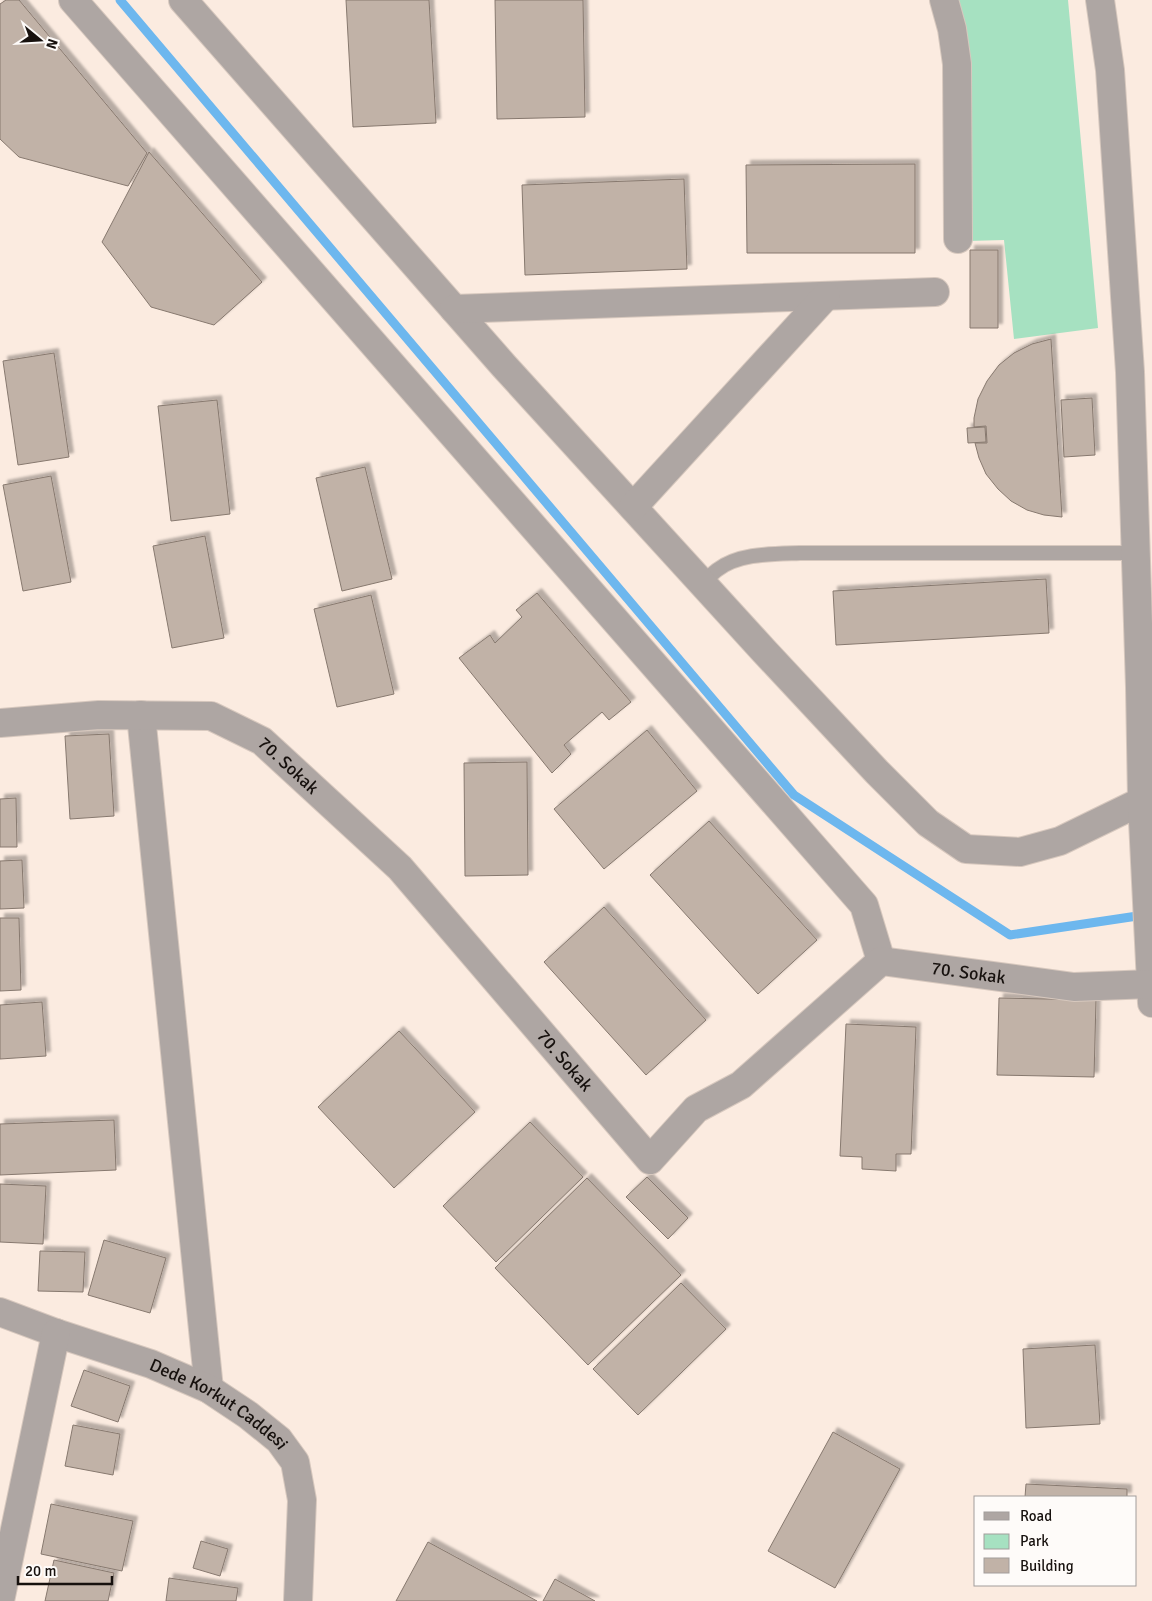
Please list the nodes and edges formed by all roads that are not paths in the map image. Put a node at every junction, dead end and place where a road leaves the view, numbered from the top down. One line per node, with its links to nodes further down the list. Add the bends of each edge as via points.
1 (73, 0): 15 (street, via 864,904)
2 (184, 0): 8 (street)
3 (944, 0): 5 (street, via 957,64)
4 (1100, 0): 10 (street, via 1110,70 1130,372)
5 (958, 240)
6 (935, 292): 7 (street)
7 (826, 296): 8 (street); 9 (street)
8 (454, 309): 9 (street)
9 (633, 507): 11 (street)
10 (1135, 553): 11 (lane, via 762,555 732,561); 14 (street)
11 (702, 583): 14 (street, via 877,772 928,823 966,849 1020,852 1060,841)
12 (141, 715): 13 (street, 70. Sokak); 15 (street, 70. Sokak, via 210,716 262,740 400,868 650,1160 696,1109 741,1085); 19 (street)
13 (0, 723)
14 (1142, 801): 16 (street)
15 (881, 961): 16 (street, 70. Sokak)
16 (1152, 993)
17 (0, 1312): 18 (street, Dede Korkut Caddesi)
18 (56, 1333): 19 (street, Dede Korkut Caddesi, via 151,1364); 20 (street)
19 (209, 1389): 21 (street, Dede Korkut Caddesi, via 279,1440 295,1462 302,1500)
20 (0, 1601)
21 (298, 1601)

